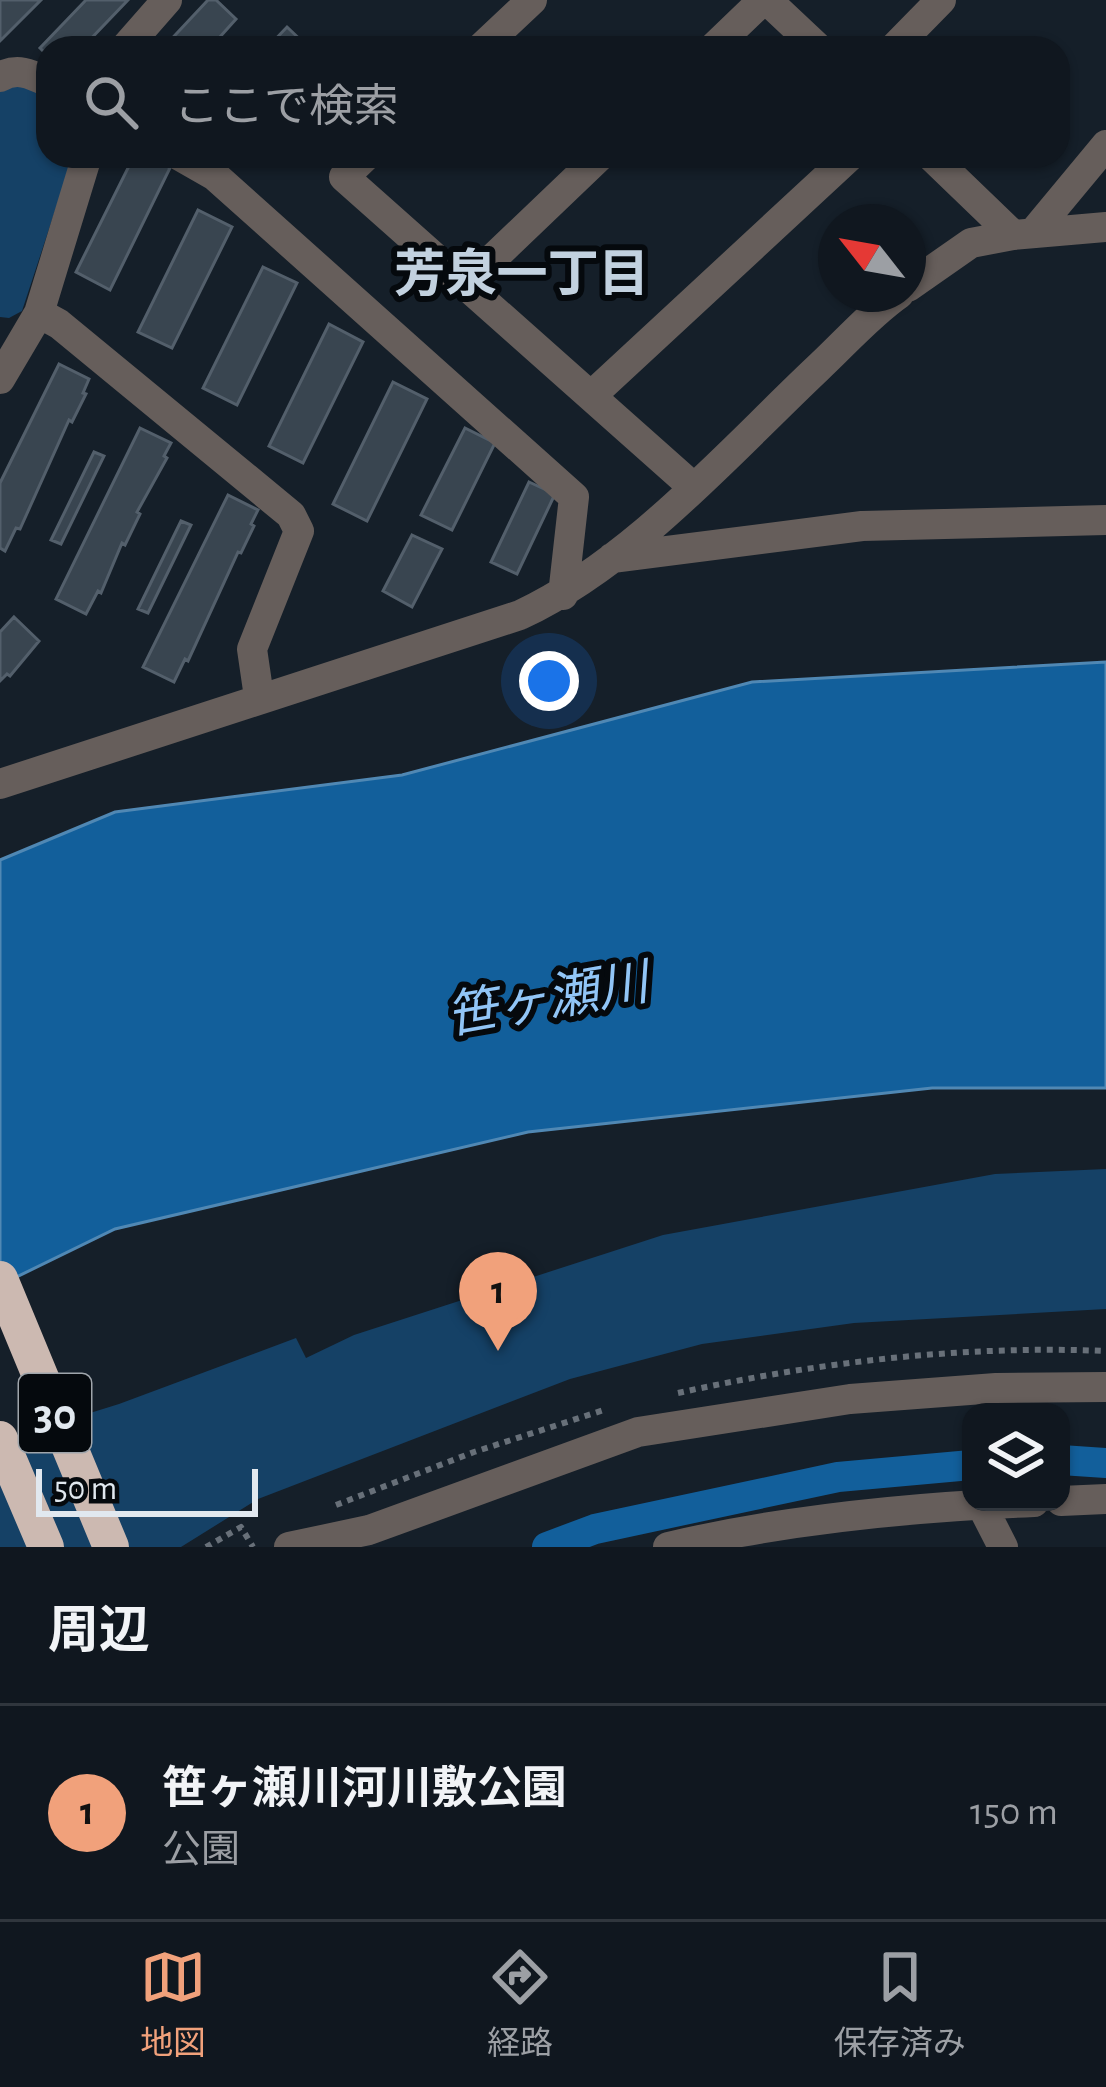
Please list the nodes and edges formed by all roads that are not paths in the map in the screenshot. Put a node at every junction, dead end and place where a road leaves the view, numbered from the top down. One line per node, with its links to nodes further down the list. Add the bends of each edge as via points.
1 (167, 0): 5 (street)
2 (532, 0): 6 (street)
3 (765, 0): 7 (street); 8 (street)
4 (941, 0): 9 (street)
5 (135, 36)
6 (494, 36)
7 (726, 36)
8 (805, 36)
9 (906, 36)
10 (36, 76): 11 (street)
11 (0, 77)
12 (1106, 146): 20 (street)
13 (82, 168): 24 (street)
14 (201, 168): 30 (street, via 574,497)
15 (352, 168): 22 (street, via 344,176)
16 (587, 168): 22 (street)
17 (837, 168): 26 (street)
18 (945, 168): 20 (street)
19 (1106, 227): 20 (street)
20 (1023, 234): 21 (street, via 971,243)
21 (926, 274)
22 (465, 285): 26 (street)
23 (880, 312): 27 (street)
24 (22, 327): 25 (street); 31 (street, via 59,324 291,515 299,531 252,650)
25 (0, 379)
26 (591, 397): 27 (street)
27 (693, 487): 29 (street)
28 (1106, 520): 29 (street, via 862,526)
29 (612, 558): 30 (street)
30 (563, 595): 31 (street)
31 (259, 697): 32 (street)
32 (0, 784)
33 (0, 1279): 42 (highway, 30)
34 (1106, 1387): 43 (street, via 850,1399 638,1432 369,1530)
35 (0, 1438): 41 (highway, 30)
36 (1106, 1499): 37 (street)
37 (1070, 1501)
38 (962, 1508): 40 (street)
39 (985, 1511): 45 (street)
40 (826, 1534): 44 (street)
41 (46, 1547)
42 (111, 1547)
43 (289, 1547)
44 (670, 1547)
45 (1003, 1547)

